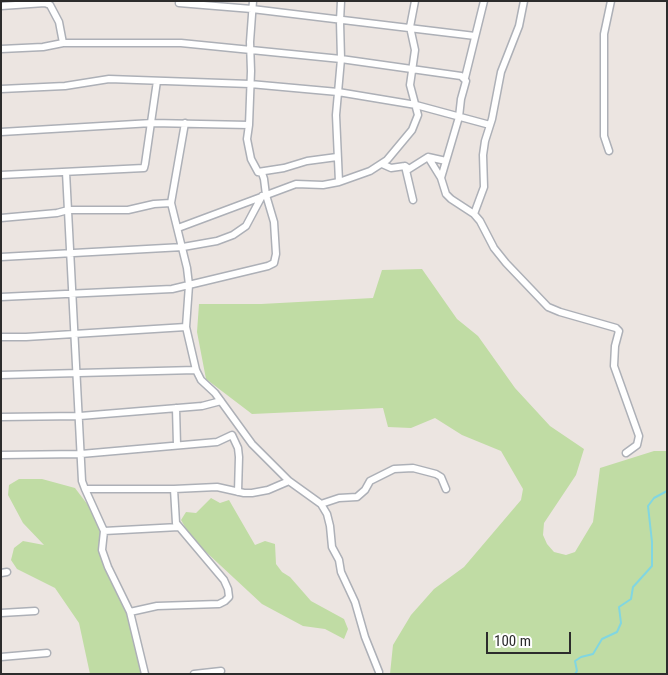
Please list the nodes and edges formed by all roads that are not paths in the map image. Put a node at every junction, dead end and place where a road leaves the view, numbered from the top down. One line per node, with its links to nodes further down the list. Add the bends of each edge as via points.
1 (253, 1): 9 (street)
2 (341, 1): 10 (street)
3 (415, 1): 11 (street)
4 (484, 1): 12 (street)
5 (524, 1): 28 (street, via 519,26 501,72)
6 (611, 1): 30 (street, via 604,34 604,136)
7 (178, 3): 9 (street)
8 (1, 6): 13 (street, via 50,5 59,22)
9 (252, 9): 10 (street); 15 (street)
10 (340, 21): 11 (street); 16 (street)
11 (410, 27): 12 (street); 17 (street, via 415,50)
12 (475, 36): 18 (street)
13 (63, 43): 14 (street); 15 (street, via 182,43)
14 (1, 49)
15 (250, 50): 16 (street); 20 (street)
16 (341, 58): 17 (street); 22 (street)
17 (412, 69): 18 (street); 23 (street, via 411,91)
18 (465, 78): 24 (street)
19 (157, 81): 20 (street); 21 (street, via 110,80 65,86); 25 (street)
20 (250, 84): 22 (street); 27 (street)
21 (1, 88)
22 (338, 92): 23 (street); 31 (street)
23 (416, 105): 24 (street); 34 (street, via 418,116 412,130)
24 (459, 117): 28 (street); 33 (street)
25 (152, 123): 26 (street); 29 (street); 36 (street, via 144,168)
26 (185, 123): 27 (street); 43 (street)
27 (249, 125): 37 (street, via 249,152)
28 (490, 125): 45 (street, via 483,155 484,187)
29 (1, 132)
30 (609, 151)
31 (337, 157): 37 (street); 40 (street)
32 (428, 157): 33 (street); 35 (street, via 409,169); 39 (street)
33 (446, 161): 39 (street)
34 (382, 164): 35 (street, via 392,168); 40 (street)
35 (405, 166): 42 (street)
36 (66, 172): 38 (street); 44 (street)
37 (258, 172): 41 (street, via 264,179)
38 (1, 175)
39 (441, 178): 45 (street, via 446,194)
40 (339, 182): 41 (street, via 296,184)
41 (264, 195): 47 (street); 48 (street, via 246,226 217,241); 51 (street, via 274,226 274,263)
42 (413, 200)
43 (171, 203): 44 (street, via 128,210); 47 (street)
44 (68, 210): 46 (street, via 57,214); 49 (street)
45 (474, 214): 67 (street, via 500,255 548,307 619,331 614,368 640,436 636,445)
46 (1, 218)
47 (178, 228): 48 (street)
48 (183, 247): 49 (street); 51 (street)
49 (70, 254): 50 (street); 52 (street)
50 (1, 257)
51 (189, 286): 52 (street); 54 (street)
52 (73, 294): 53 (street); 55 (street)
53 (1, 297)
54 (186, 327): 55 (street); 57 (street)
55 (74, 334): 56 (street); 58 (street)
56 (1, 337)
57 (196, 370): 58 (street); 60 (street)
58 (77, 373): 59 (street); 62 (street)
59 (1, 374)
60 (221, 401): 61 (street); 64 (street)
61 (176, 408): 62 (street); 66 (street)
62 (80, 416): 63 (street); 69 (street)
63 (1, 417)
64 (241, 430): 65 (street); 70 (street)
65 (232, 435): 66 (street, via 217,442); 74 (street, via 239,457)
66 (177, 445): 69 (street)
67 (626, 453)
68 (1, 454): 69 (street)
69 (81, 454): 71 (street)
70 (288, 481): 74 (street, via 260,492); 75 (street)
71 (84, 489): 72 (street); 77 (street)
72 (174, 489): 74 (street, via 217,486); 76 (street, via 175,518)
73 (446, 489): 75 (street, via 441,477 429,471 394,469 370,481 356,497)
74 (238, 492)
75 (321, 504): 84 (street, via 327,514 332,547)
76 (179, 527): 77 (street); 79 (street, via 224,580 228,596 219,604 157,606)
77 (104, 531): 79 (street, via 102,550)
78 (35, 611): 80 (street)
79 (130, 612): 85 (street)
80 (1, 613)
81 (47, 653): 82 (street)
82 (1, 657)
83 (220, 671): 86 (street)
84 (379, 672)
85 (145, 674)
86 (194, 674)

